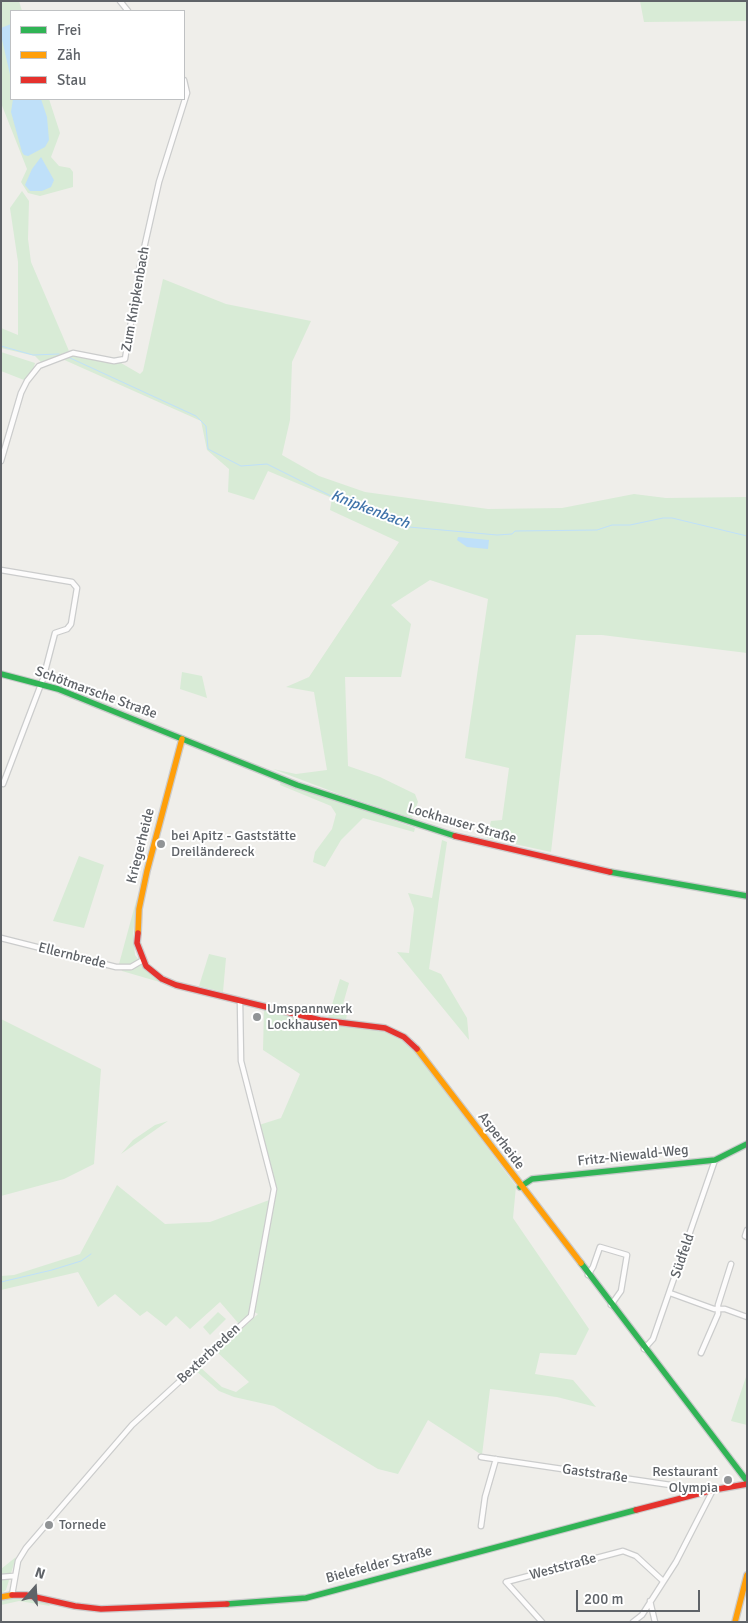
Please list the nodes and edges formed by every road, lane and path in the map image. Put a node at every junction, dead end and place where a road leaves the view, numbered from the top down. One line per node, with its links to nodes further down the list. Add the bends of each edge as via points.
1 (185, 84): 2 (street, Zum Knipkenbach)
2 (185, 99)
3 (185, 100): 4 (street, Zum Knipkenbach, via 159,182 140,266 126,360 121,362 73,353 39,366 26,380)
4 (1, 461)
5 (1, 570): 7 (street, via 72,582 77,588 71,624 55,633)
6 (1, 674): 7 (street, Schötmarsche Straße)
7 (41, 684): 8 (street, Schötmarsche Straße); 9 (street)
8 (182, 739): 10 (street, Lockhauser Straße, via 329,796 445,834 602,872); 12 (street, Kriegerheide, via 139,909 137,938)
9 (3, 784)
10 (747, 896)
11 (1, 938): 12 (street, Ellernbrede, via 116,966 130,967)
12 (143, 960): 13 (street, Asperheide, via 156,976 168,982)
13 (240, 1001): 16 (street, Asperheide, via 320,1020 379,1026 404,1037 419,1052); 35 (street, Bexterbreden, via 242,1061 274,1189 250,1316 132,1425 26,1548)
14 (747, 1144): 15 (street, Fritz-Niewald-Weg)
15 (715, 1160): 16 (street, Fritz-Niewald-Weg, via 532,1179); 22 (street, Südfeld)
16 (520, 1187): 21 (street, Asperheide)
17 (747, 1230): 18 (street)
18 (746, 1236): 19 (street)
19 (742, 1241)
20 (731, 1264): 24 (street)
21 (588, 1274): 23 (street, Asperheide); 23 (street, via 600,1247 627,1255 621,1291)
22 (670, 1293): 24 (street); 26 (street, Südfeld, via 653,1339)
23 (611, 1304): 26 (street, Asperheide)
24 (719, 1310): 25 (street); 27 (street)
25 (747, 1317)
26 (644, 1349): 30 (street, Asperheide)
27 (701, 1353)
28 (481, 1457): 29 (street, Gaststraße)
29 (496, 1459): 32 (street, Gaststraße, via 684,1487); 33 (street)
30 (747, 1483): 31 (street, Bielefelder Straße)
31 (713, 1490): 32 (street, Bielefelder Straße); 37 (street)
32 (688, 1496): 38 (street, Bielefelder Straße, via 306,1598 264,1603 101,1608)
33 (481, 1526)
34 (747, 1575): 39 (street)
35 (13, 1576): 36 (street); 38 (street, Bexterbreden)
36 (1, 1577)
37 (663, 1581): 41 (street); 42 (street, Weststraße, via 636,1556 623,1551 506,1582)
38 (12, 1595): 40 (street, Bielefelder Straße)
39 (744, 1596): 45 (street)
40 (1, 1597)
41 (650, 1601): 43 (street); 44 (street)
42 (542, 1622)
43 (633, 1622)
44 (655, 1622)
45 (735, 1622)

